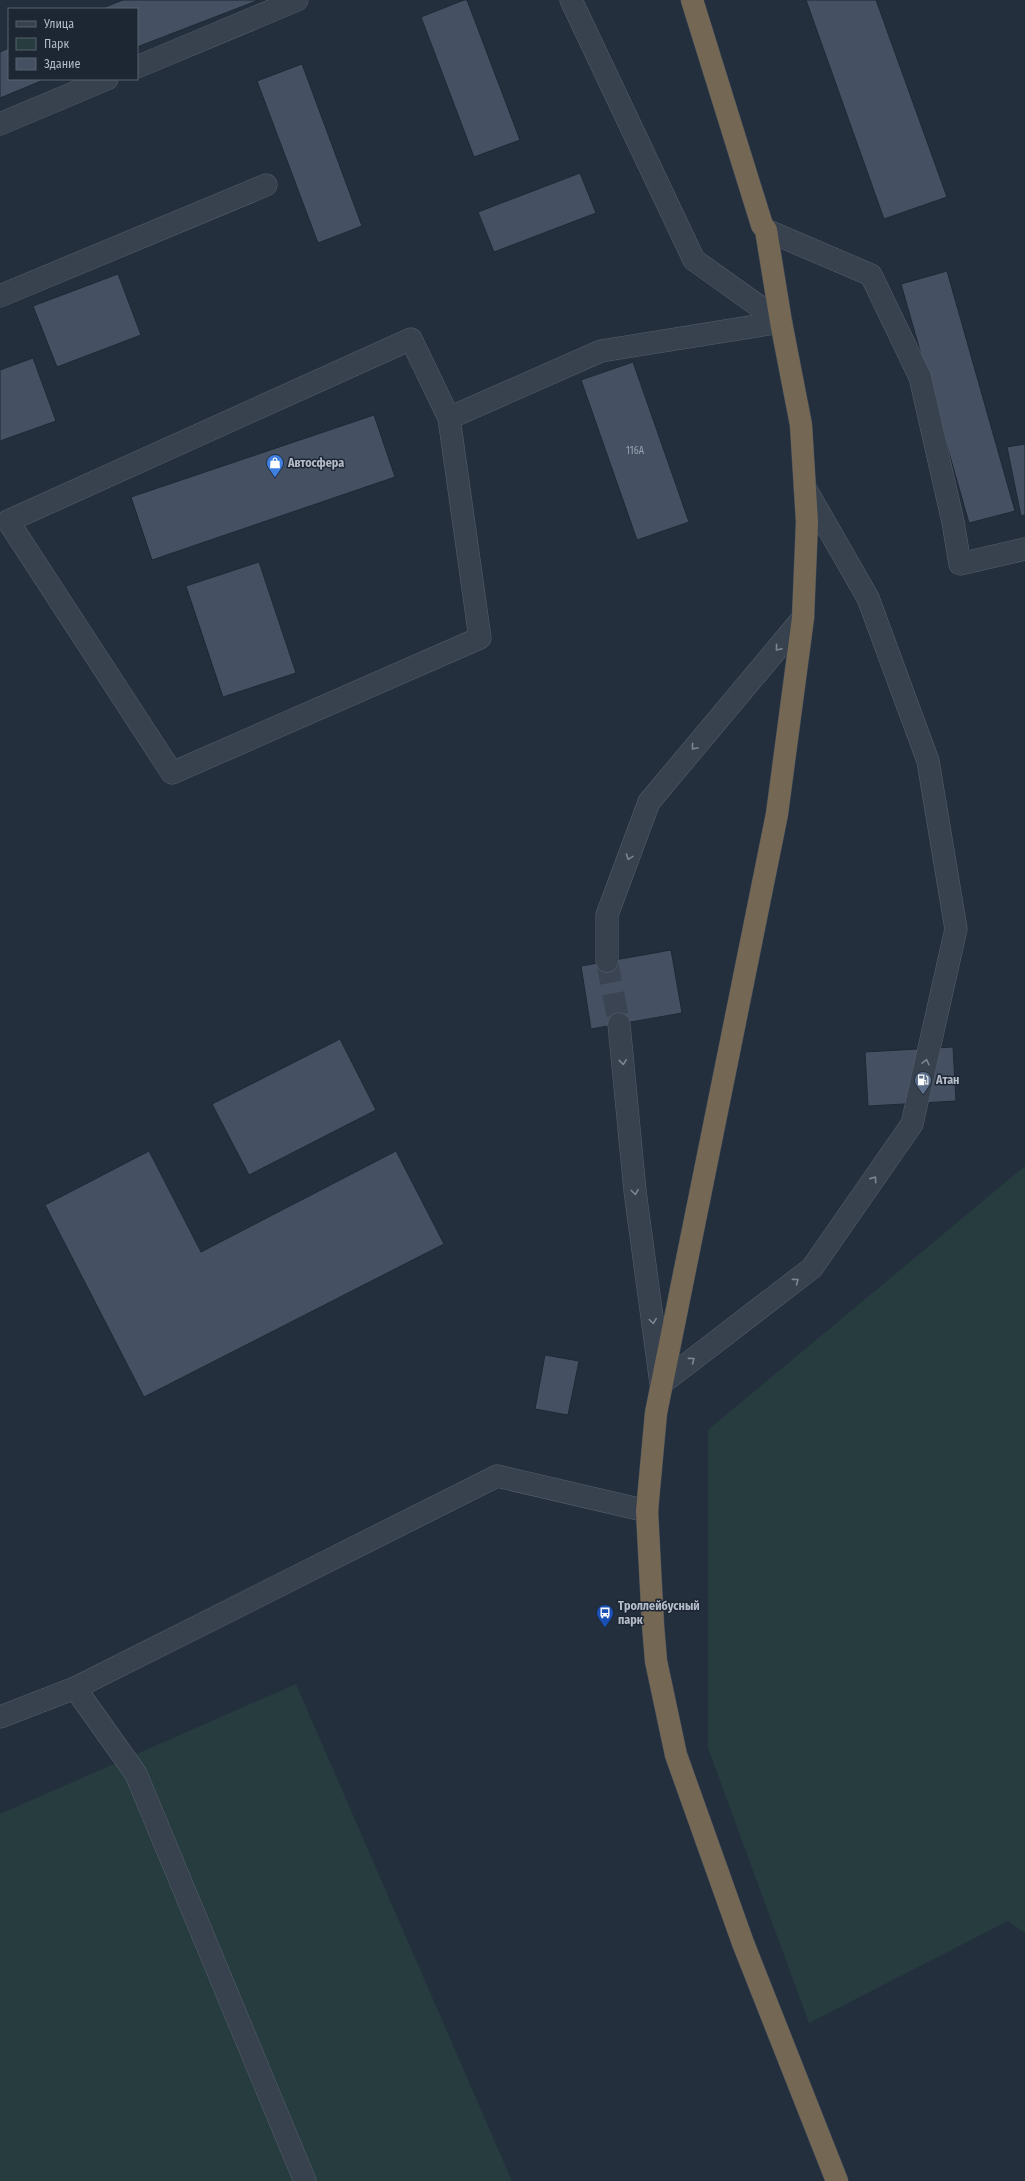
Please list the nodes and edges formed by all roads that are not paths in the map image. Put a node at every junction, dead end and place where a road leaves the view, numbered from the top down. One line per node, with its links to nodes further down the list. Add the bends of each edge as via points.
1 (297, 0): 4 (street)
2 (571, 0): 10 (street, via 694,260)
3 (692, 0): 8 (highway, via 762,225)
4 (138, 67)
5 (105, 80): 6 (street)
6 (0, 124)
7 (266, 185): 9 (street)
8 (766, 230): 10 (highway); 13 (street, via 870,275 920,377 960,564)
9 (0, 296)
10 (781, 322): 11 (street, via 601,351); 12 (highway, via 801,425)
11 (449, 418): 11 (street, via 410,339 8,521 172,773 480,638)
12 (805, 488): 14 (highway, via 807,522); 17 (street, one-way to 12, via 812,1268 912,1124 956,929 928,761 868,598)
13 (1025, 549)
14 (803, 618): 15 (street, one-way to 15, via 649,802 608,915); 17 (highway, via 778,814)
15 (607, 961)
16 (619, 1024): 17 (street, one-way to 17, via 635,1191)
17 (661, 1384): 18 (highway)
18 (647, 1511): 19 (street, via 497,1476); 22 (highway, via 656,1661 676,1755 743,1942)
19 (75, 1688): 20 (street); 21 (street, via 136,1774)
20 (0, 1717)
21 (305, 2181)
22 (837, 2181)

